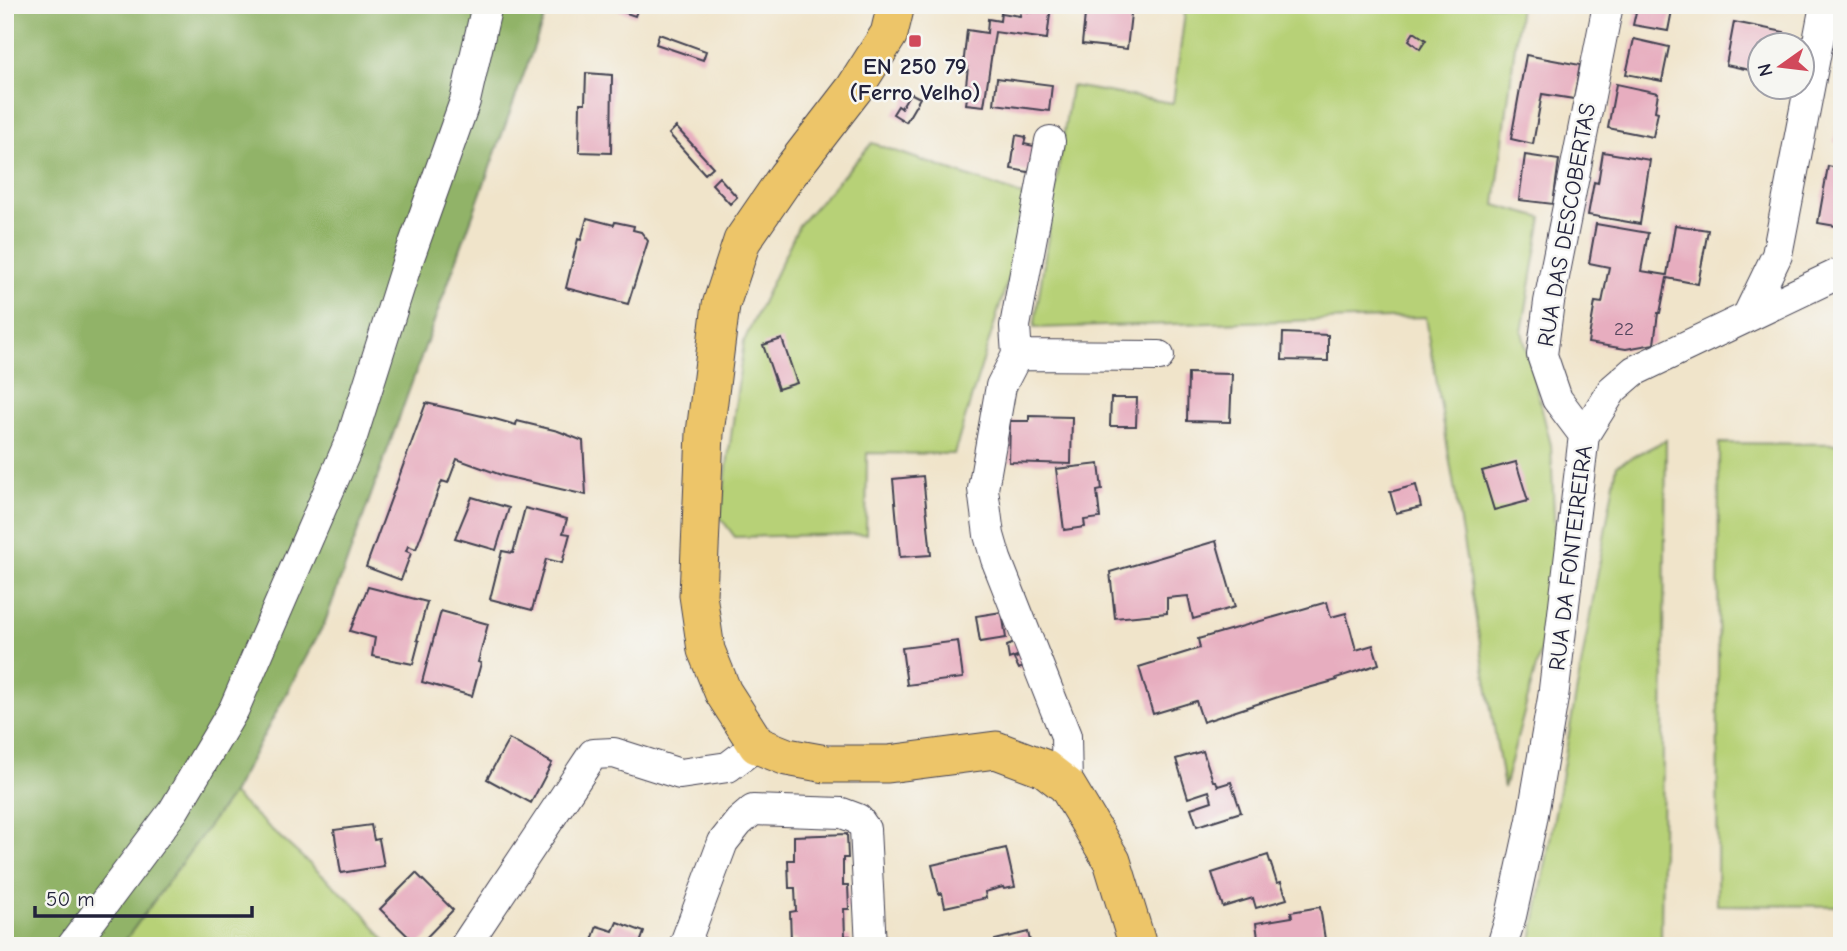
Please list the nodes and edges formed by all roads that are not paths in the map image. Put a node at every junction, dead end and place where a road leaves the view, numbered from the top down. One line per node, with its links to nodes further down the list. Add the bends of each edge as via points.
1 (487, 5): 13 (street, via 465,101 352,437 234,709 174,810)
2 (896, 5): 11 (main road, via 889,34 854,89 742,241 721,305 705,433 698,595 706,650 723,692)
3 (1608, 5): 10 (street, RUA DAS DESCOBERTAS, via 1542,355 1557,399)
4 (1825, 5): 7 (street, via 1777,255)
5 (1050, 141): 8 (street, via 1015,326)
6 (1842, 272): 7 (street, RUA DA FONTEIREIRA)
7 (1748, 315): 10 (street, RUA DA FONTEIREIRA, via 1634,371 1612,390)
8 (1017, 355): 9 (street); 12 (street, via 1001,386 983,489 996,559 1066,736)
9 (1159, 356)
10 (1584, 435): 18 (street, RUA DA FONTEIREIRA, via 1553,698 1532,820)
11 (757, 745): 12 (main road, via 787,757 826,764 888,764 996,750 1044,768); 14 (street, via 728,767 680,774 614,753 593,754)
12 (1067, 786): 17 (main road, via 1112,861)
13 (72, 946)
14 (465, 946)
15 (684, 946): 16 (street, via 723,842 754,810 842,813 858,819 865,830)
16 (871, 946)
17 (1138, 946)
18 (1502, 946)

